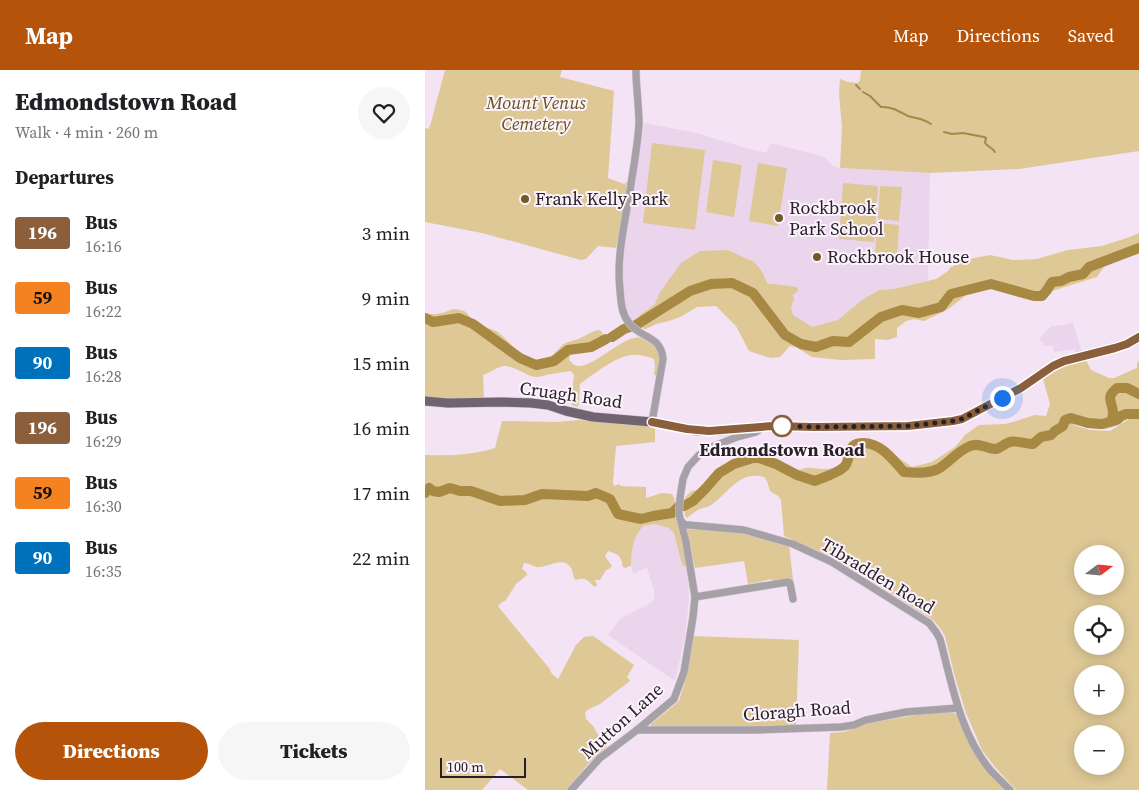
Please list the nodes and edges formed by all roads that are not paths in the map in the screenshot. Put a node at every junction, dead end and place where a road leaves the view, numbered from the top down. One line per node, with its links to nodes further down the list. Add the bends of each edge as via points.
1 (636, 70): 4 (street, via 639,126 620,246 619,287 625,317 636,331 656,342 662,351)
2 (1139, 337): 5 (main road, via 1127,344 1053,366 1021,388 962,419 908,426)
3 (425, 402): 4 (main road, Cruagh Road, via 531,403 593,416)
4 (652, 422): 5 (main road, via 698,431)
5 (760, 427): 6 (street, via 756,432 709,448 687,467 680,498)
6 (680, 518): 7 (street, Mutton Lane); 9 (street, Tibradden Road, via 685,525 744,530 792,544 832,562 929,623 940,639)
7 (695, 597): 8 (street, via 788,582); 10 (street, Mutton Lane, via 684,672 674,699)
8 (793, 599)
9 (958, 708): 10 (street, Cloragh Road, via 906,712 841,727); 12 (street, Tibradden Road, via 984,760)
10 (637, 730): 11 (street, Mutton Lane, via 600,758)
11 (571, 790)
12 (1010, 790)

